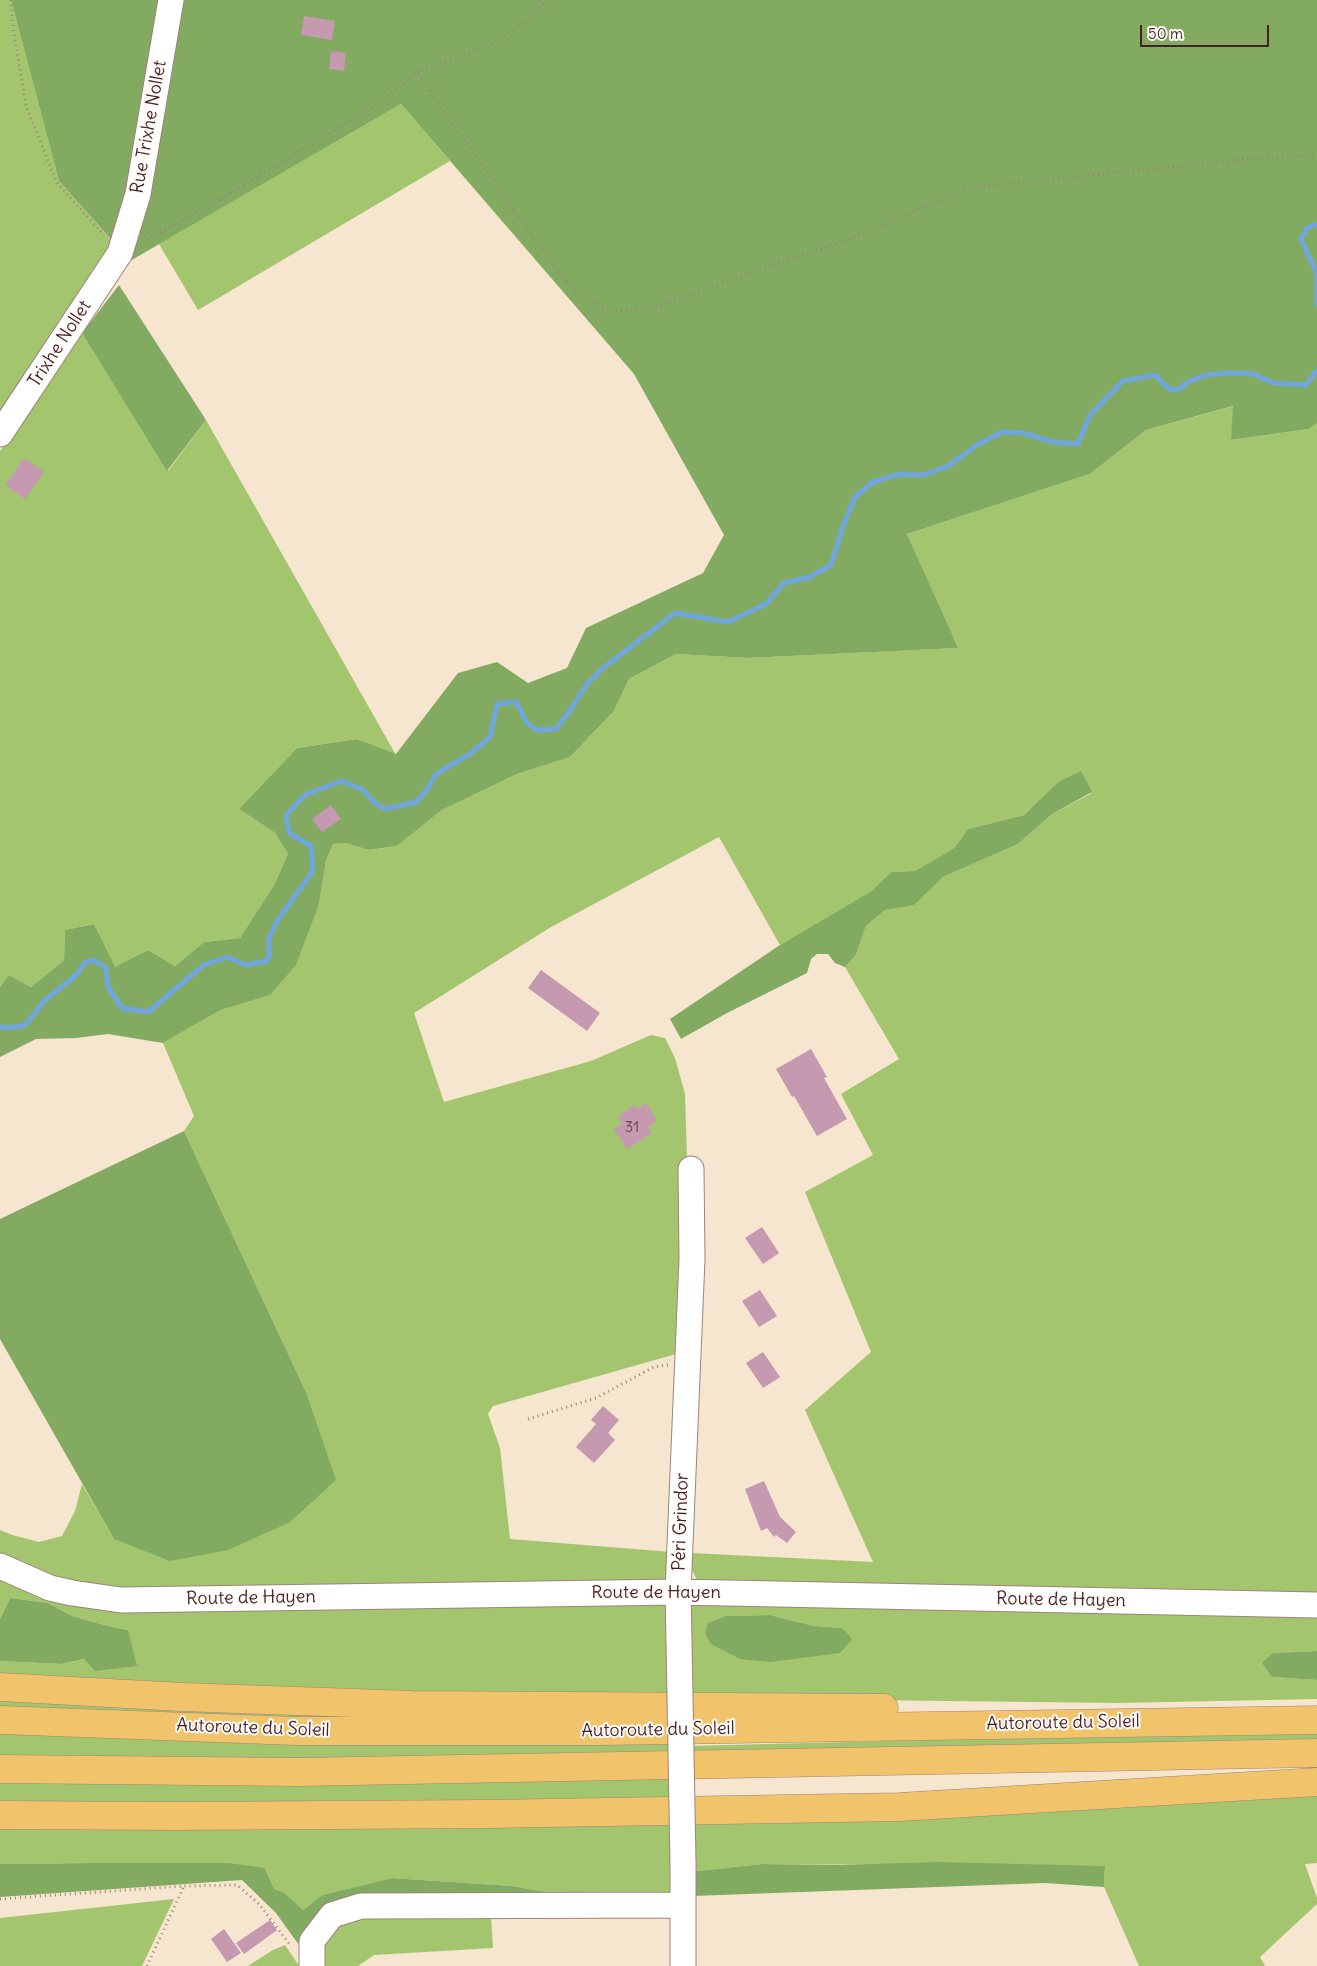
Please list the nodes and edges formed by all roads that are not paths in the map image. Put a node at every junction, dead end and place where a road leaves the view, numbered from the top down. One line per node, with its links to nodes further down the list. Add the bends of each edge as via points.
1 (171, 0): 2 (street, Rue Trixhe Nollet, via 138,194)
2 (120, 253): 3 (street, Trixhe Nollet)
3 (0, 434)
4 (691, 1169): 6 (street, Péri Grindor, via 692,1260)
5 (0, 1566): 6 (street, Route de Hayen, via 50,1588 121,1600)
6 (678, 1592): 7 (street, Route de Hayen); 16 (street, Péri Grindor, bridge)
7 (1317, 1605)
8 (0, 1687): 11 (highway, via 411,1705 957,1708)
9 (0, 1720): 11 (highway, Autoroute du Soleil, via 316,1731 604,1731)
10 (1317, 1720): 11 (highway, Autoroute du Soleil)
11 (998, 1724)
12 (1317, 1753): 13 (highway, Autoroute du Soleil, via 299,1772)
13 (0, 1769)
14 (1317, 1782): 15 (highway, via 899,1807 489,1814)
15 (0, 1815)
16 (684, 1905): 17 (street, via 361,1906 332,1915); 18 (street, Péri Grindor)
17 (303, 1958)
18 (683, 1966)

